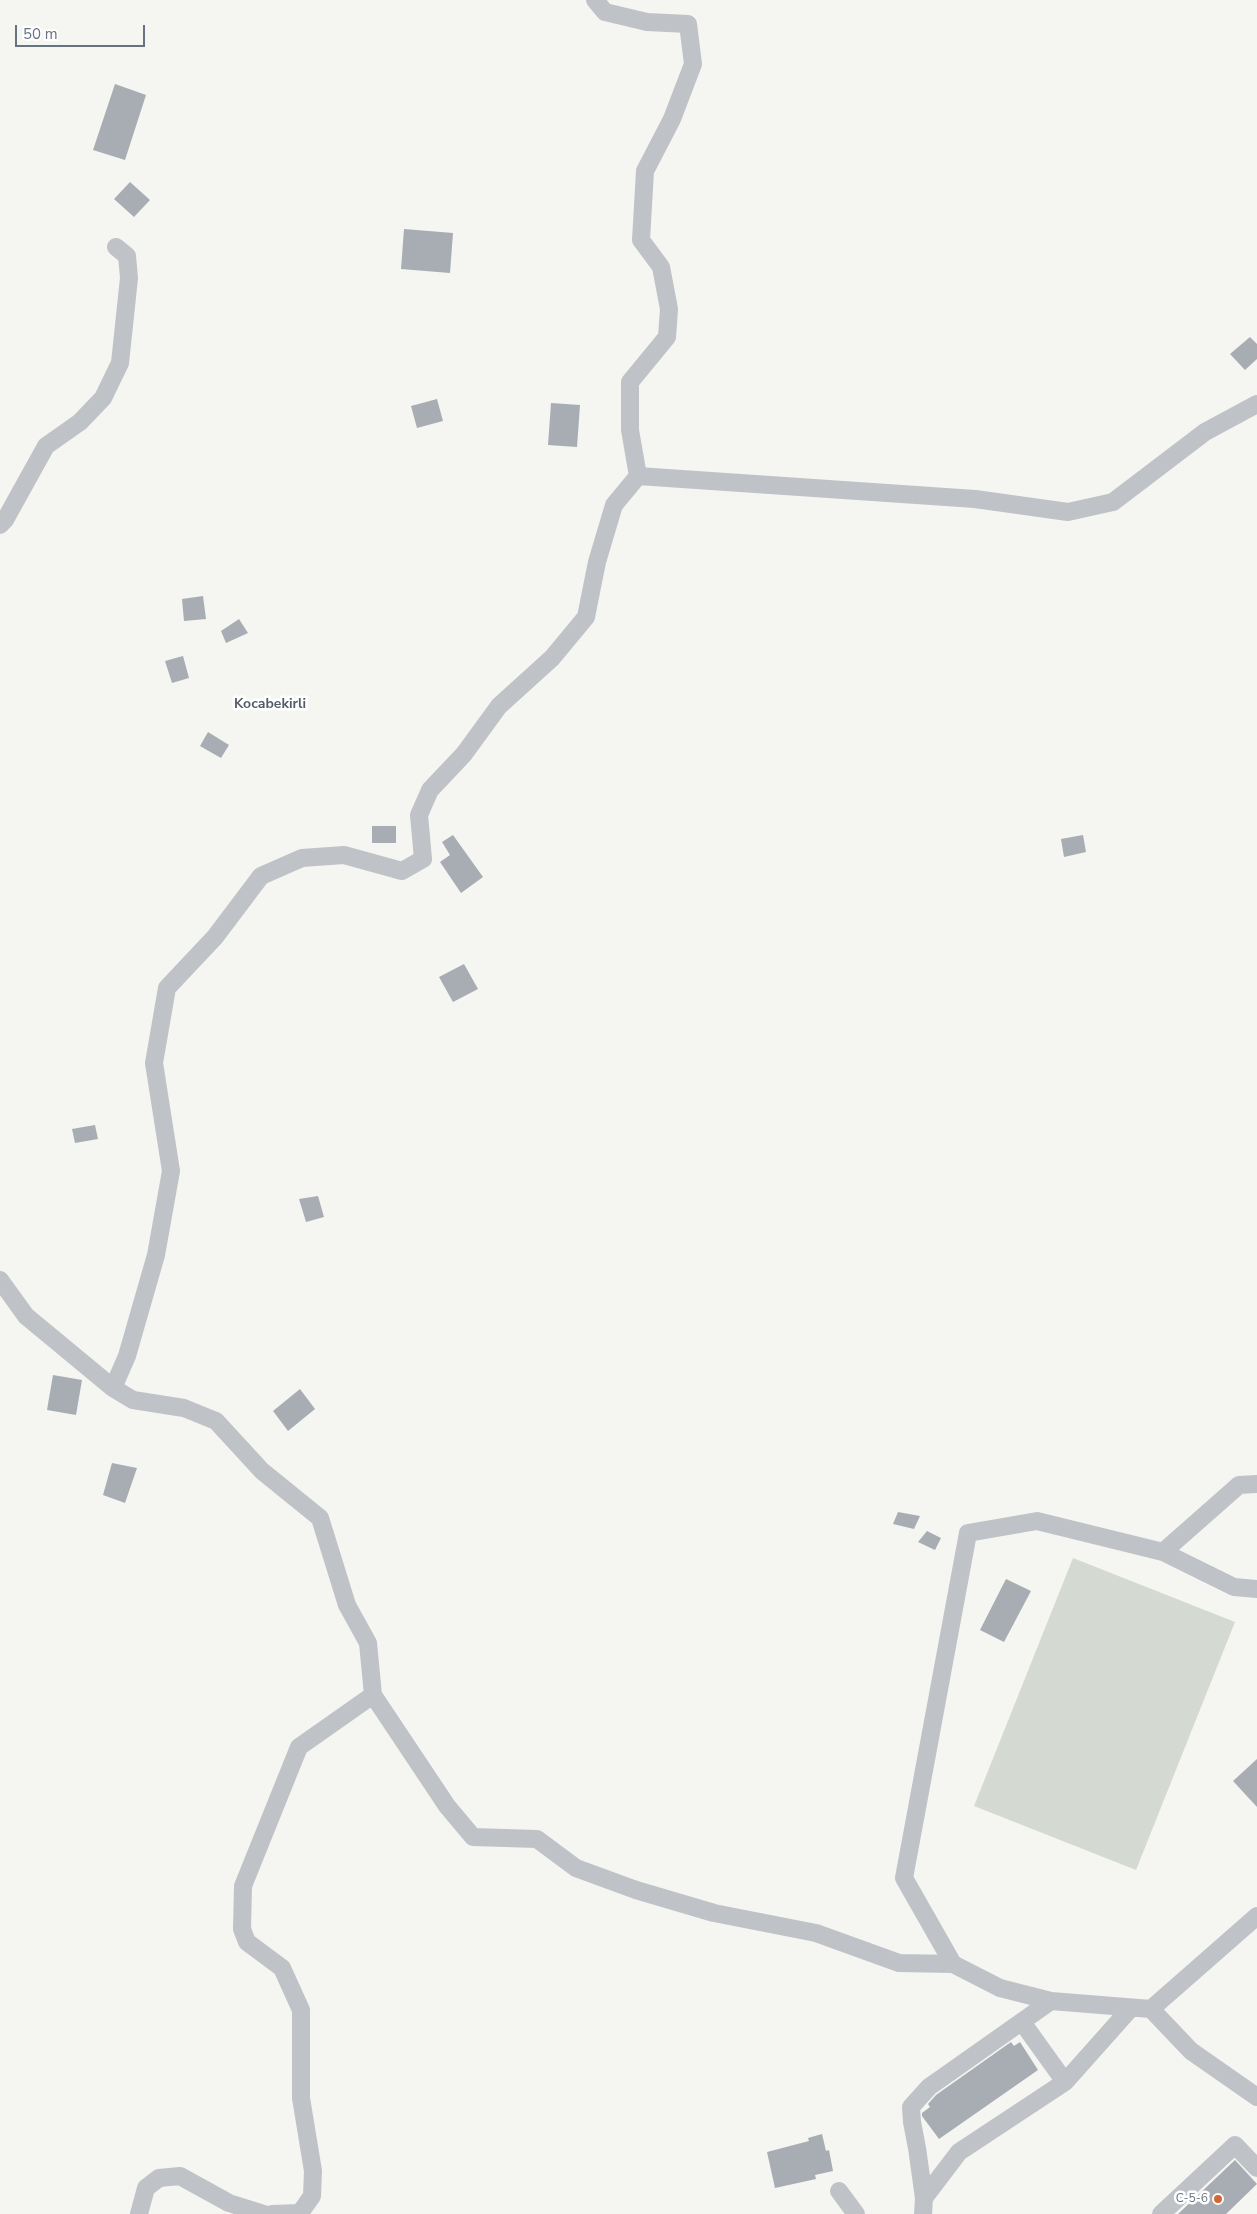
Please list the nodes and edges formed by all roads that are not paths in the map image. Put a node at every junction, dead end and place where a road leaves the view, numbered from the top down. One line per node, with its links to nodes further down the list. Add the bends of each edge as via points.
1 (595, 0): 4 (street, via 605,12 647,22 688,24 694,64 672,119 645,171 641,240 661,267 669,309 667,337 630,382 630,430)
2 (116, 247): 5 (street, via 127,256 129,278 120,363 103,398 80,422 46,446)
3 (1257, 404): 4 (street, via 1205,432 1113,502 1068,512 975,499)
4 (638, 476): 7 (street, via 614,505 597,562 586,618 552,658 499,706 464,754 430,790 419,815 423,859 402,871 344,855 302,858 261,876 214,937 167,988 154,1063 172,1171 156,1255 128,1356)
5 (0, 525)
6 (0, 1280): 7 (street, via 26,1316)
7 (113, 1388): 11 (street, via 133,1400 184,1408 216,1421 262,1471 320,1518 347,1605 368,1643)
8 (1257, 1484): 9 (street, via 1239,1485)
9 (1163, 1552): 10 (street, via 1234,1587); 13 (street, via 1037,1521 968,1533 904,1878)
10 (1257, 1589)
11 (373, 1695): 13 (street, via 447,1806 473,1837 537,1839 576,1868 714,1913 816,1933 899,1963); 25 (street, via 299,1747 243,1886 242,1929 247,1942 282,1968 301,2010 301,2098 313,2171 312,2196 300,2213)
12 (1257, 1916): 16 (street)
13 (953, 1964): 14 (street, via 1000,1988)
14 (1051, 2001): 15 (street); 17 (street)
15 (1130, 2009): 16 (street); 18 (street)
16 (1151, 2009): 19 (street, via 1191,2051)
17 (1022, 2022): 18 (street); 22 (street, via 929,2087 911,2107)
18 (1065, 2082): 22 (street, via 960,2152)
19 (1257, 2097)
20 (1257, 2168): 27 (street, via 1235,2145)
21 (839, 2191): 26 (street)
22 (924, 2206)
23 (139, 2214): 24 (street, via 146,2188 159,2178 180,2176 229,2203)
24 (264, 2214)
25 (272, 2214)
26 (856, 2214)
27 (1161, 2214)

